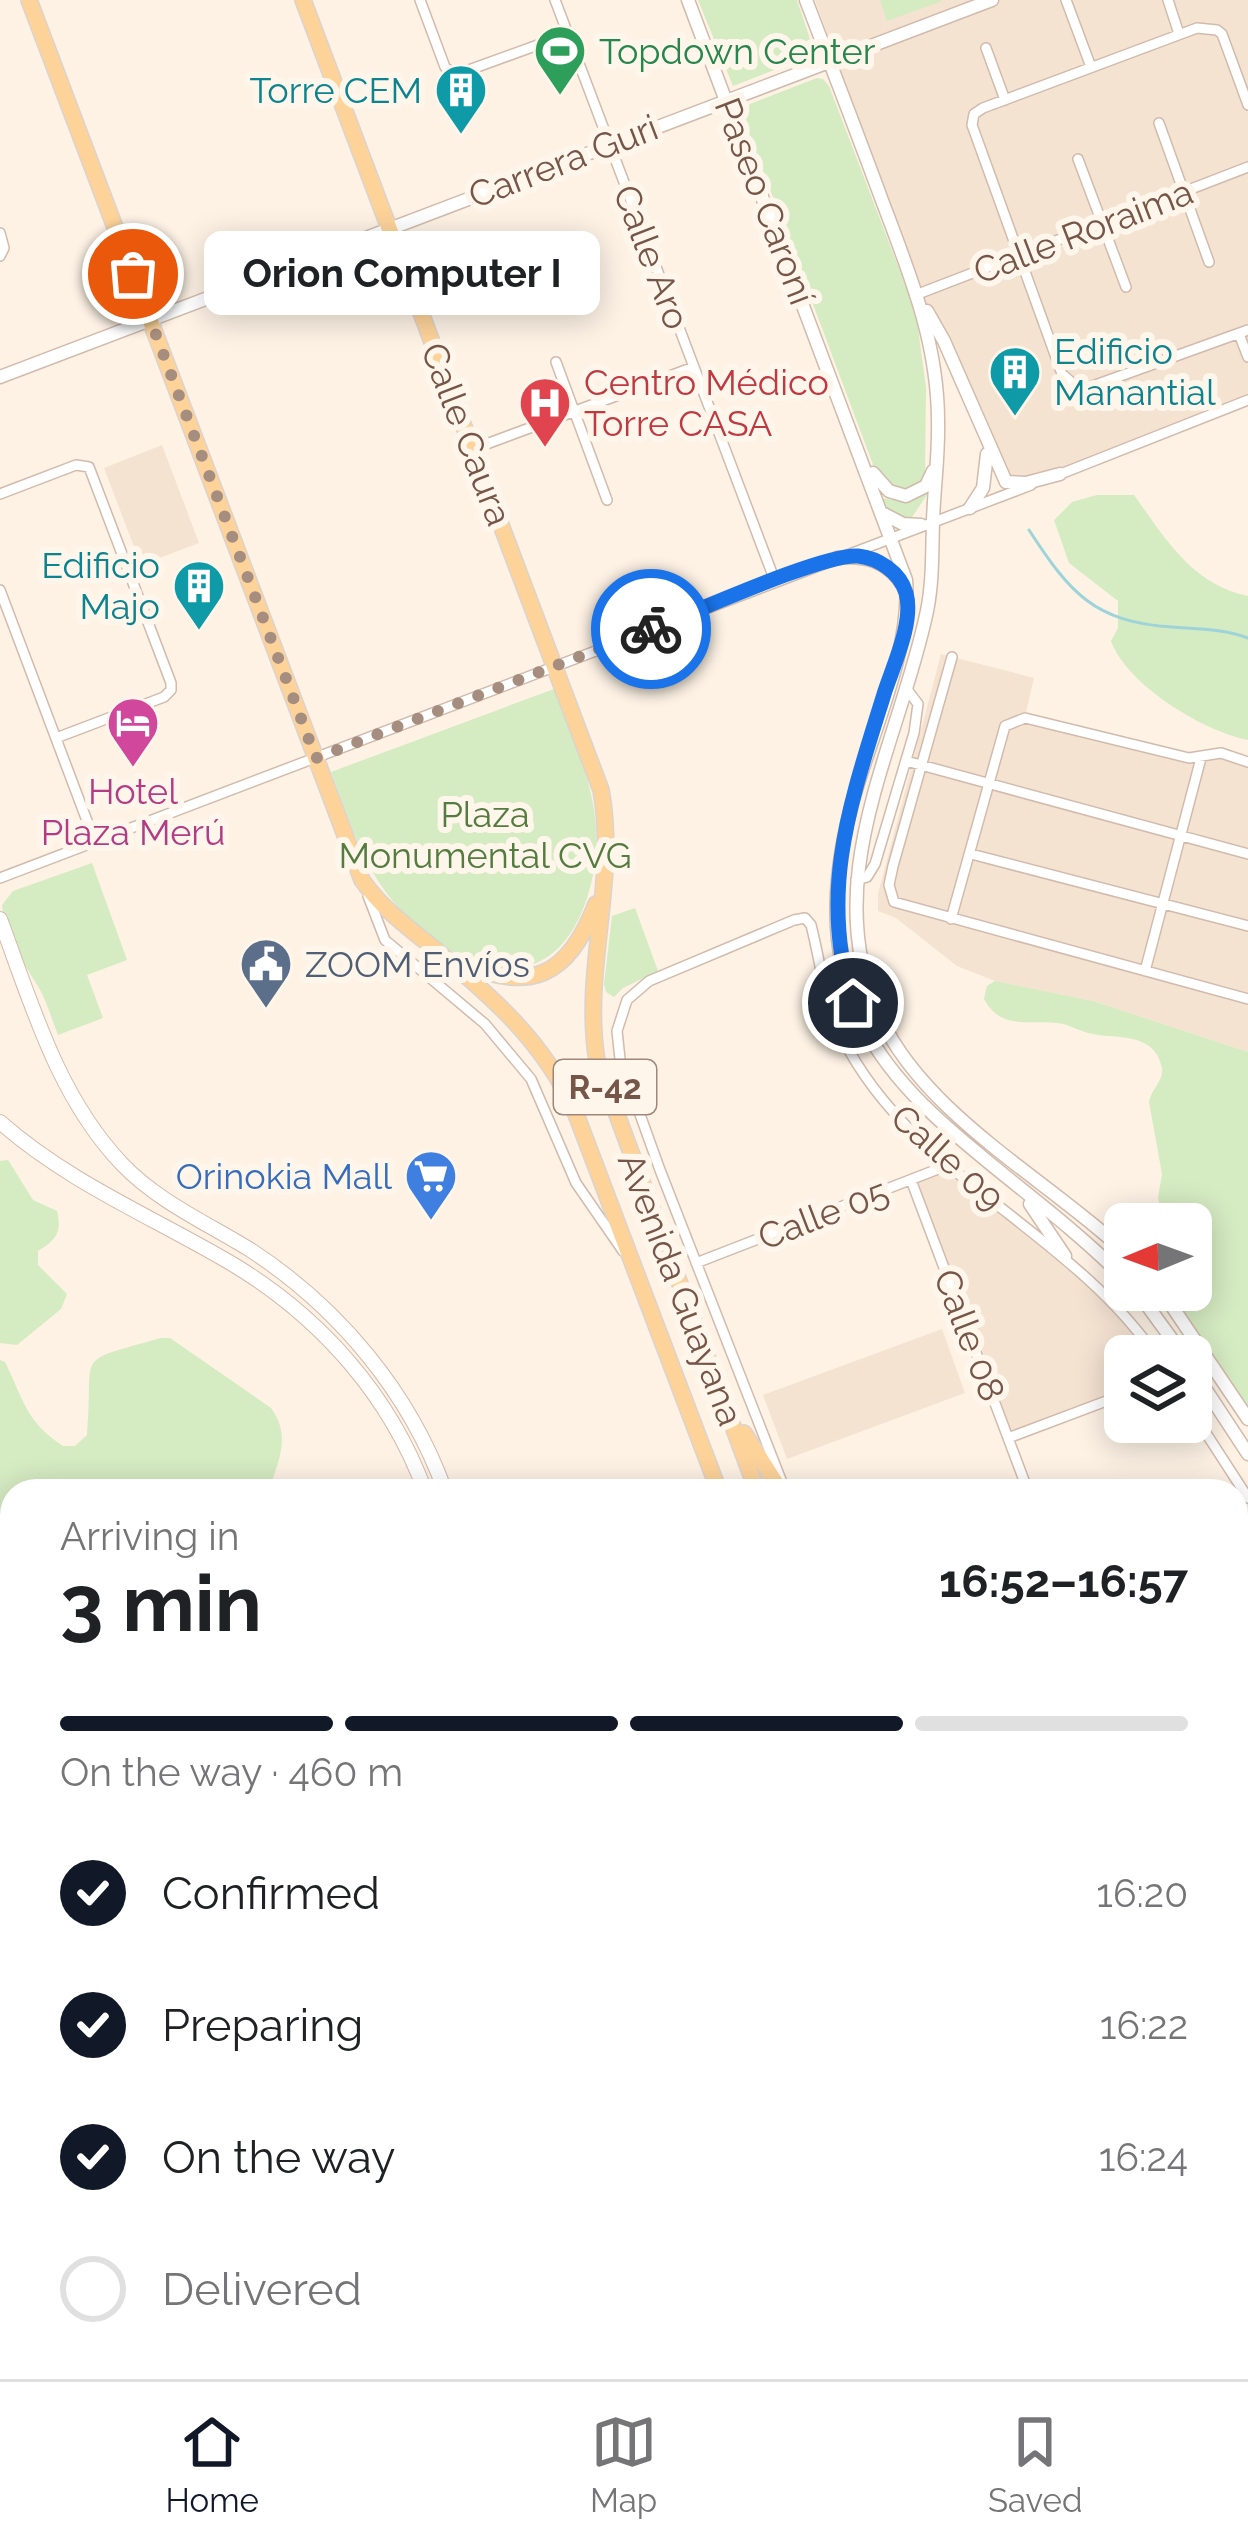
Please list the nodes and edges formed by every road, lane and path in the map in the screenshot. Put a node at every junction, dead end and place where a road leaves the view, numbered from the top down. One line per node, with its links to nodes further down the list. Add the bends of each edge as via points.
1 (29, 0): 33 (main road, R-42)
2 (303, 0): 26 (main road, Calle Caura / R-42)
3 (420, 0): 10 (street, via 454,75)
4 (555, 0): 10 (street, Calle Aro)
5 (688, 0): 14 (street, Paseo Caroní)
6 (806, 0): 13 (street)
7 (992, 0): 13 (street, Carrera Guri)
8 (1066, 0): 15 (street)
9 (1168, 0): 11 (street)
10 (568, 34): 21 (street, Calle Aro)
11 (1179, 34): 15 (street); 18 (street, via 1217,30)
12 (986, 48): 17 (street)
13 (829, 59): 16 (street, Carrera Guri); 32 (street)
14 (712, 62): 16 (street, Paseo Caroní); 19 (street, via 713,85)
15 (1091, 68): 17 (street)
16 (726, 99): 19 (street, Carrera Guri); 44 (street, Paseo Caroní)
17 (1005, 100): 28 (street, via 974,115 973,137)
18 (1248, 105)
19 (694, 112): 21 (street, Carrera Guri)
20 (1159, 123): 24 (street)
21 (609, 143): 26 (street, Carrera Guri); 37 (street, Calle Aro)
22 (1078, 159): 25 (street)
23 (1248, 167): 24 (street, Calle Roraima)
24 (1184, 193): 25 (street, Calle Roraima); 30 (street)
25 (1103, 224): 28 (street, Calle Roraima); 31 (street)
26 (389, 227): 33 (street, Carrera Guri); 42 (main road, Calle Caura / R-42)
27 (0, 232): 29 (street)
28 (1018, 255): 32 (street, Calle Roraima); 34 (street, via 1062,374 1078,388)
29 (0, 256)
30 (1209, 262)
31 (1126, 287)
32 (918, 294): 41 (street); 43 (street, via 934,356)
33 (150, 319): 38 (street, Carrera Guri); 60 (main road, R-42)
34 (1244, 332): 35 (street)
35 (1248, 357)
36 (556, 362): 40 (street)
37 (694, 367): 40 (street); 53 (street, Calle Aro)
38 (0, 376)
39 (1248, 400): 45 (street)
40 (574, 410): 42 (street); 47 (street)
41 (987, 446): 45 (street, via 1010,484); 48 (street, via 983,488)
42 (473, 449): 57 (main road, Calle Caura / R-42)
43 (937, 456): 44 (street, via 926,486 906,496 882,485); 50 (street)
44 (862, 458): 49 (street, Paseo Caroní)
45 (1060, 474): 48 (street)
46 (0, 494): 59 (street, via 89,467 172,683 164,697)
47 (607, 500)
48 (970, 508): 50 (street)
49 (883, 513): 50 (street, via 903,524); 51 (street, Paseo Caroní)
50 (927, 523): 51 (street); 58 (street, via 928,606)
51 (892, 537): 52 (street); 55 (street, Paseo Caroní)
52 (837, 558): 53 (street); 55 (street, via 874,560 894,572)
53 (775, 581): 57 (street)
54 (0, 590): 59 (street)
55 (907, 595): 84 (street, via 840,854 840,955 862,1026 887,1067)
56 (952, 657): 64 (street)
57 (555, 666): 60 (street); 71 (main road, Avenida Guayana / R-42, via 601,790)
58 (906, 688): 62 (street, via 919,708); 73 (street)
59 (56, 738): 67 (street)
60 (316, 758): 67 (street); 72 (main road, Avenida Guayana / R-42)
61 (1201, 758): 63 (street, via 1222,753); 65 (street, via 1020,718 1006,726); 66 (street)
62 (906, 761): 64 (street); 73 (street, via 875,864)
63 (1248, 762)
64 (923, 766): 65 (street); 76 (street, via 889,890 901,907)
65 (990, 784): 66 (street); 68 (street)
66 (1183, 836): 69 (street); 74 (street)
67 (95, 842): 70 (street)
68 (971, 854): 74 (street); 76 (street)
69 (1248, 854)
70 (0, 878)
71 (605, 879): 78 (main road, via 576,948 544,974 492,976); 94 (main road, Avenida Guayana / R-42, via 593,990 597,1060)
72 (362, 880): 78 (main road, Avenida Guayana / R-42); 89 (street, via 386,940 484,1024 531,1078 576,1183)
73 (856, 880): 85 (street, via 864,975 902,1055 945,1103)
74 (1165, 905): 77 (street); 79 (street)
75 (0, 919): 91 (main road, via 65,1084 120,1162 286,1274)
76 (951, 920): 79 (street)
77 (1248, 926)
78 (430, 945): 89 (main road, Avenida Guayana / R-42, via 511,1015 547,1059)
79 (1145, 971): 80 (street)
80 (1248, 999)
81 (0, 1122): 93 (main road, via 59,1167 235,1266)
82 (951, 1164): 83 (street, Calle 05); 86 (street, Calle 09); 88 (street, Calle 09, via 854,1059 830,1011 805,918 649,980 621,1011 620,1059)
83 (911, 1180): 88 (street, Calle 05); 98 (street, Calle 08)
84 (1009, 1181): 86 (street); 87 (street)
85 (1104, 1235)
86 (1065, 1256): 92 (street, Calle 09)
87 (1104, 1261)
88 (696, 1263): 106 (street)
89 (634, 1266): 103 (main road, Avenida Guayana / R-42)
90 (1175, 1311): 97 (street)
91 (342, 1325): 93 (main road); 102 (main road, via 414,1422)
92 (1140, 1335)
93 (329, 1338): 101 (main road, via 398,1432)
94 (716, 1382): 104 (main road, Avenida Guayana / R-42); 105 (main road)
95 (1212, 1399): 100 (street)
96 (1104, 1402): 98 (street)
97 (1248, 1419)
98 (1008, 1438): 107 (street, Calle 08)
99 (1212, 1442): 108 (street)
100 (1248, 1454)
101 (420, 1479)
102 (440, 1479)
103 (714, 1479)
104 (752, 1479)
105 (776, 1479)
106 (778, 1479)
107 (1023, 1479)
108 (1236, 1479)

